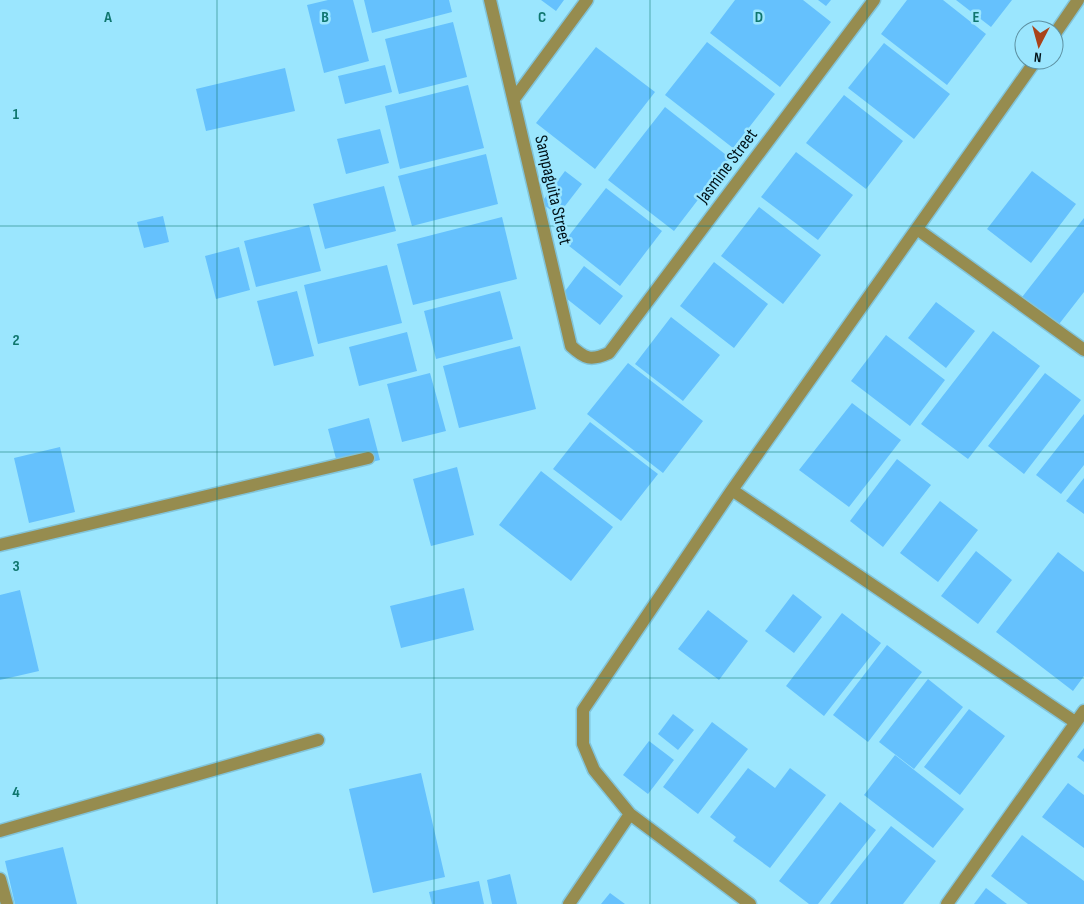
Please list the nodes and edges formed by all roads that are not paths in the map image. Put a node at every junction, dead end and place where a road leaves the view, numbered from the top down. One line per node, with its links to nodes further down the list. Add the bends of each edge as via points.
1 (490, 0): 7 (street, Sampaguita Street)
2 (587, 0): 7 (street)
3 (874, 0): 10 (street, Jasmine Street)
4 (1078, 0): 5 (street)
5 (1064, 20)
6 (1029, 70): 8 (street)
7 (514, 99): 10 (street, Sampaguita Street, via 571,346 583,356 597,358)
8 (917, 229): 9 (street); 12 (street)
9 (1084, 350)
10 (609, 353)
11 (368, 458): 13 (street)
12 (732, 490): 15 (street); 17 (street, via 583,710 583,744 594,770)
13 (0, 545)
14 (1084, 711): 15 (street)
15 (1075, 722): 23 (street)
16 (318, 740): 18 (street)
17 (630, 814): 21 (street); 22 (street)
18 (0, 831)
19 (0, 879): 20 (street)
20 (7, 904)
21 (569, 904)
22 (750, 904)
23 (947, 904)

